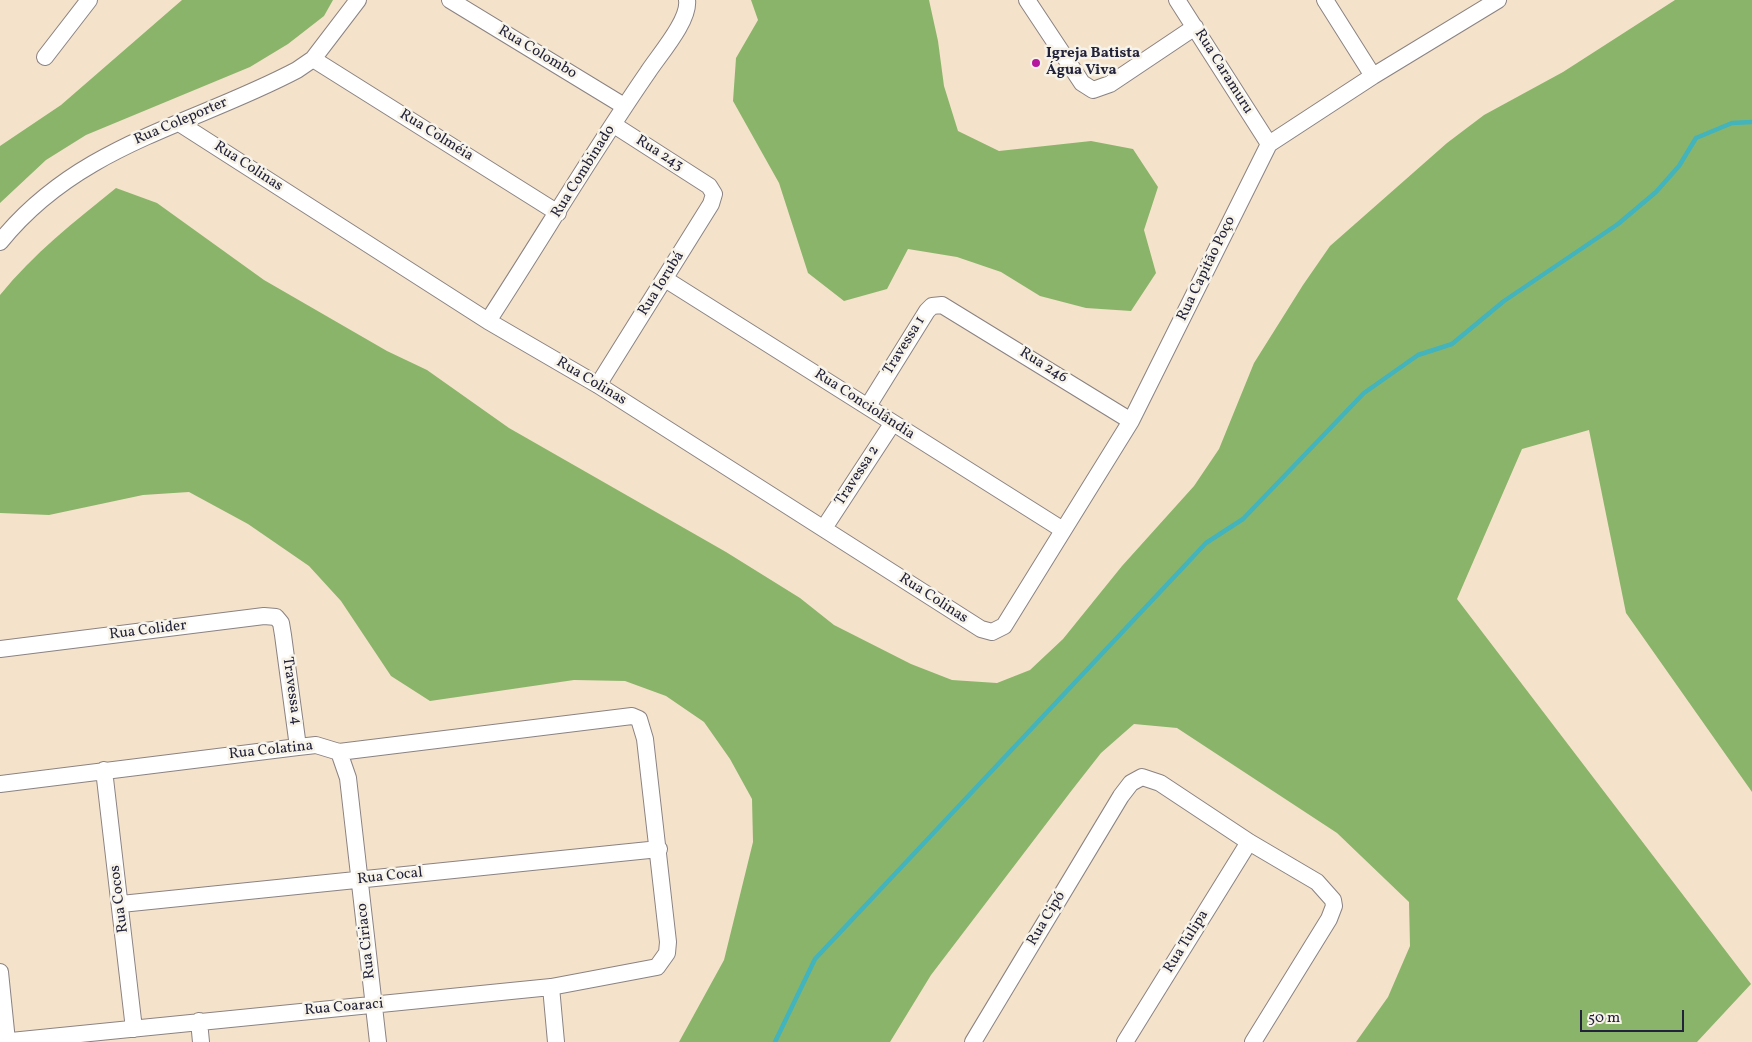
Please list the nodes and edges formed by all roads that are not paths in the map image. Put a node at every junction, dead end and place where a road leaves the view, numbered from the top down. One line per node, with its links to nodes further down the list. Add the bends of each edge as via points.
1 (89, 0): 10 (street)
2 (358, 0): 11 (street, Rua Coleporter)
3 (450, 0): 13 (street, Rua Colombo)
4 (687, 0): 13 (street, Rua Combinado, via 681,23)
5 (1027, 0): 9 (street, via 1082,83 1093,90 1110,84)
6 (1177, 0): 9 (street, Rua Caramuru)
7 (1325, 0): 12 (street)
8 (1487, 3): 12 (street)
9 (1195, 27): 16 (street, Rua Caramuru)
10 (45, 57)
11 (314, 59): 14 (street, Rua Coleporter, via 280,79); 18 (street, Rua Colméia)
12 (1373, 76): 16 (street)
13 (624, 106): 15 (street, Rua Combinado)
14 (179, 123): 19 (street, Rua Coleporter, via 85,166 49,191 19,218); 22 (street, Rua Colinas)
15 (614, 125): 17 (street, Rua 243); 18 (street, Rua Combinado)
16 (1269, 144): 25 (street, Rua Capitão Poço)
17 (704, 182): 20 (street, Rua Iorubá, via 712,189 713,199)
18 (558, 213): 22 (street, Rua Combinado)
19 (0, 242)
20 (665, 279): 23 (street, Rua Iorubá); 24 (street, Rua Conciolândia)
21 (954, 312): 24 (street, Travessa 1, via 942,305 932,306 927,311); 25 (street, Rua 246)
22 (488, 321): 23 (street, Rua Colinas)
23 (598, 385): 27 (street, Rua Colinas)
24 (868, 406): 26 (street, Rua Conciolândia)
25 (1131, 421): 28 (street, Rua Capitão Poço)
26 (892, 424): 27 (street, Travessa 2); 28 (street, Rua Conciolândia)
27 (824, 528): 29 (street, Rua Colinas, via 981,629 992,632)
28 (1063, 530): 29 (street, Rua Capitão Poço)
29 (1004, 626)
30 (283, 635): 31 (street, Rua Colider, via 279,620 264,616); 32 (street, Travessa 4)
31 (0, 649)
32 (298, 747): 33 (street, Rua Colatina, via 316,745); 34 (street, Rua Colatina)
33 (339, 752): 37 (street, Rua Colatina, via 625,715 640,719); 38 (street, Rua Ciriaco, via 348,778)
34 (104, 770): 35 (street, Rua Colatina); 39 (street, Rua Cocos)
35 (0, 784)
36 (1249, 842): 49 (street, Rua Cipó, via 1152,780 1136,779 1121,796); 50 (street, Rua Tulipa); 51 (street, via 1317,882 1326,890 1334,906)
37 (658, 849): 38 (street, Rua Cocal); 41 (street, Rua Coaraci, via 668,942 662,964)
38 (361, 880): 39 (street, Rua Cocal); 42 (street, Rua Ciriaco)
39 (121, 904): 44 (street, Rua Cocos)
40 (0, 972): 45 (street)
41 (551, 987): 42 (street, Rua Coaraci); 48 (street)
42 (374, 1006): 43 (street, Rua Coaraci); 47 (street, Rua Ciriaco)
43 (199, 1021): 44 (street, Rua Coaraci); 46 (street)
44 (134, 1029): 45 (street, Rua Coaraci)
45 (3, 1041)
46 (201, 1042)
47 (378, 1042)
48 (556, 1042)
49 (973, 1042)
50 (1125, 1042)
51 (1253, 1042)

